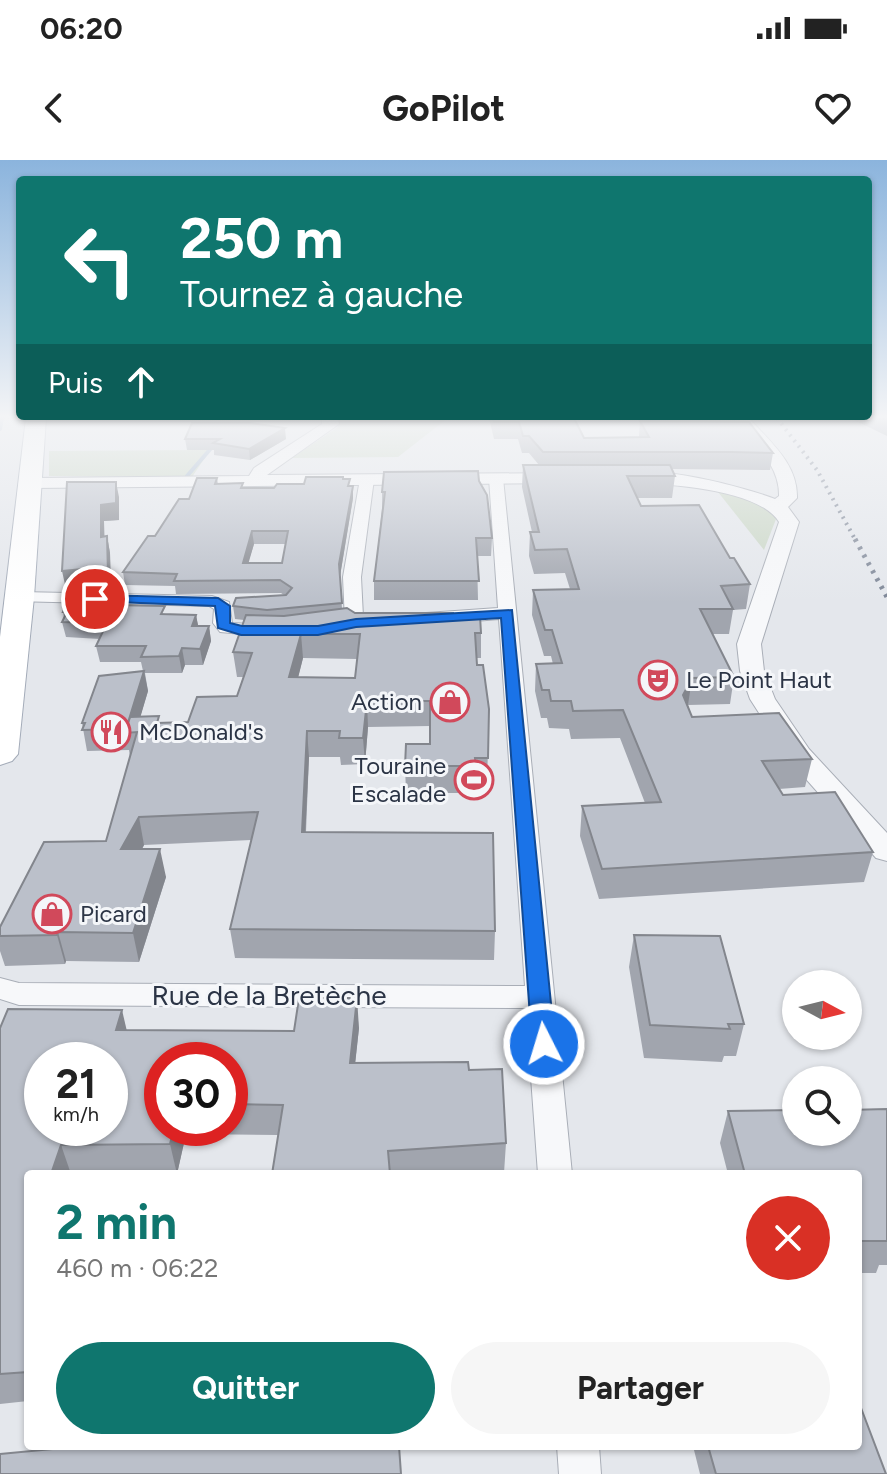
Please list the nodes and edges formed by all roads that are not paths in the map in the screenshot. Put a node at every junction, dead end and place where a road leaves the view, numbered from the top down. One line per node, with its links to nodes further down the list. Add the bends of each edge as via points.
1 (31, 479): 8 (main road)
2 (349, 479): 7 (street)
3 (367, 479): 13 (street, via 347,625)
4 (496, 479): 13 (street)
5 (675, 479): 9 (street)
6 (786, 479): 9 (street, via 789,493)
7 (254, 481): 8 (street)
8 (31, 483): 10 (main road)
9 (768, 502): 16 (street, via 788,515 789,522 749,644 755,685 808,764)
10 (20, 597): 12 (street); 15 (main road)
11 (243, 600): 12 (street)
12 (222, 603): 14 (street, via 227,628)
13 (507, 613): 18 (street)
14 (292, 631)
15 (0, 754)
16 (887, 851)
17 (0, 988): 18 (street, Rue de la Bretèche, via 19,994)
18 (540, 997): 19 (street)
19 (555, 1170)
20 (578, 1450): 21 (street)
21 (580, 1474)

